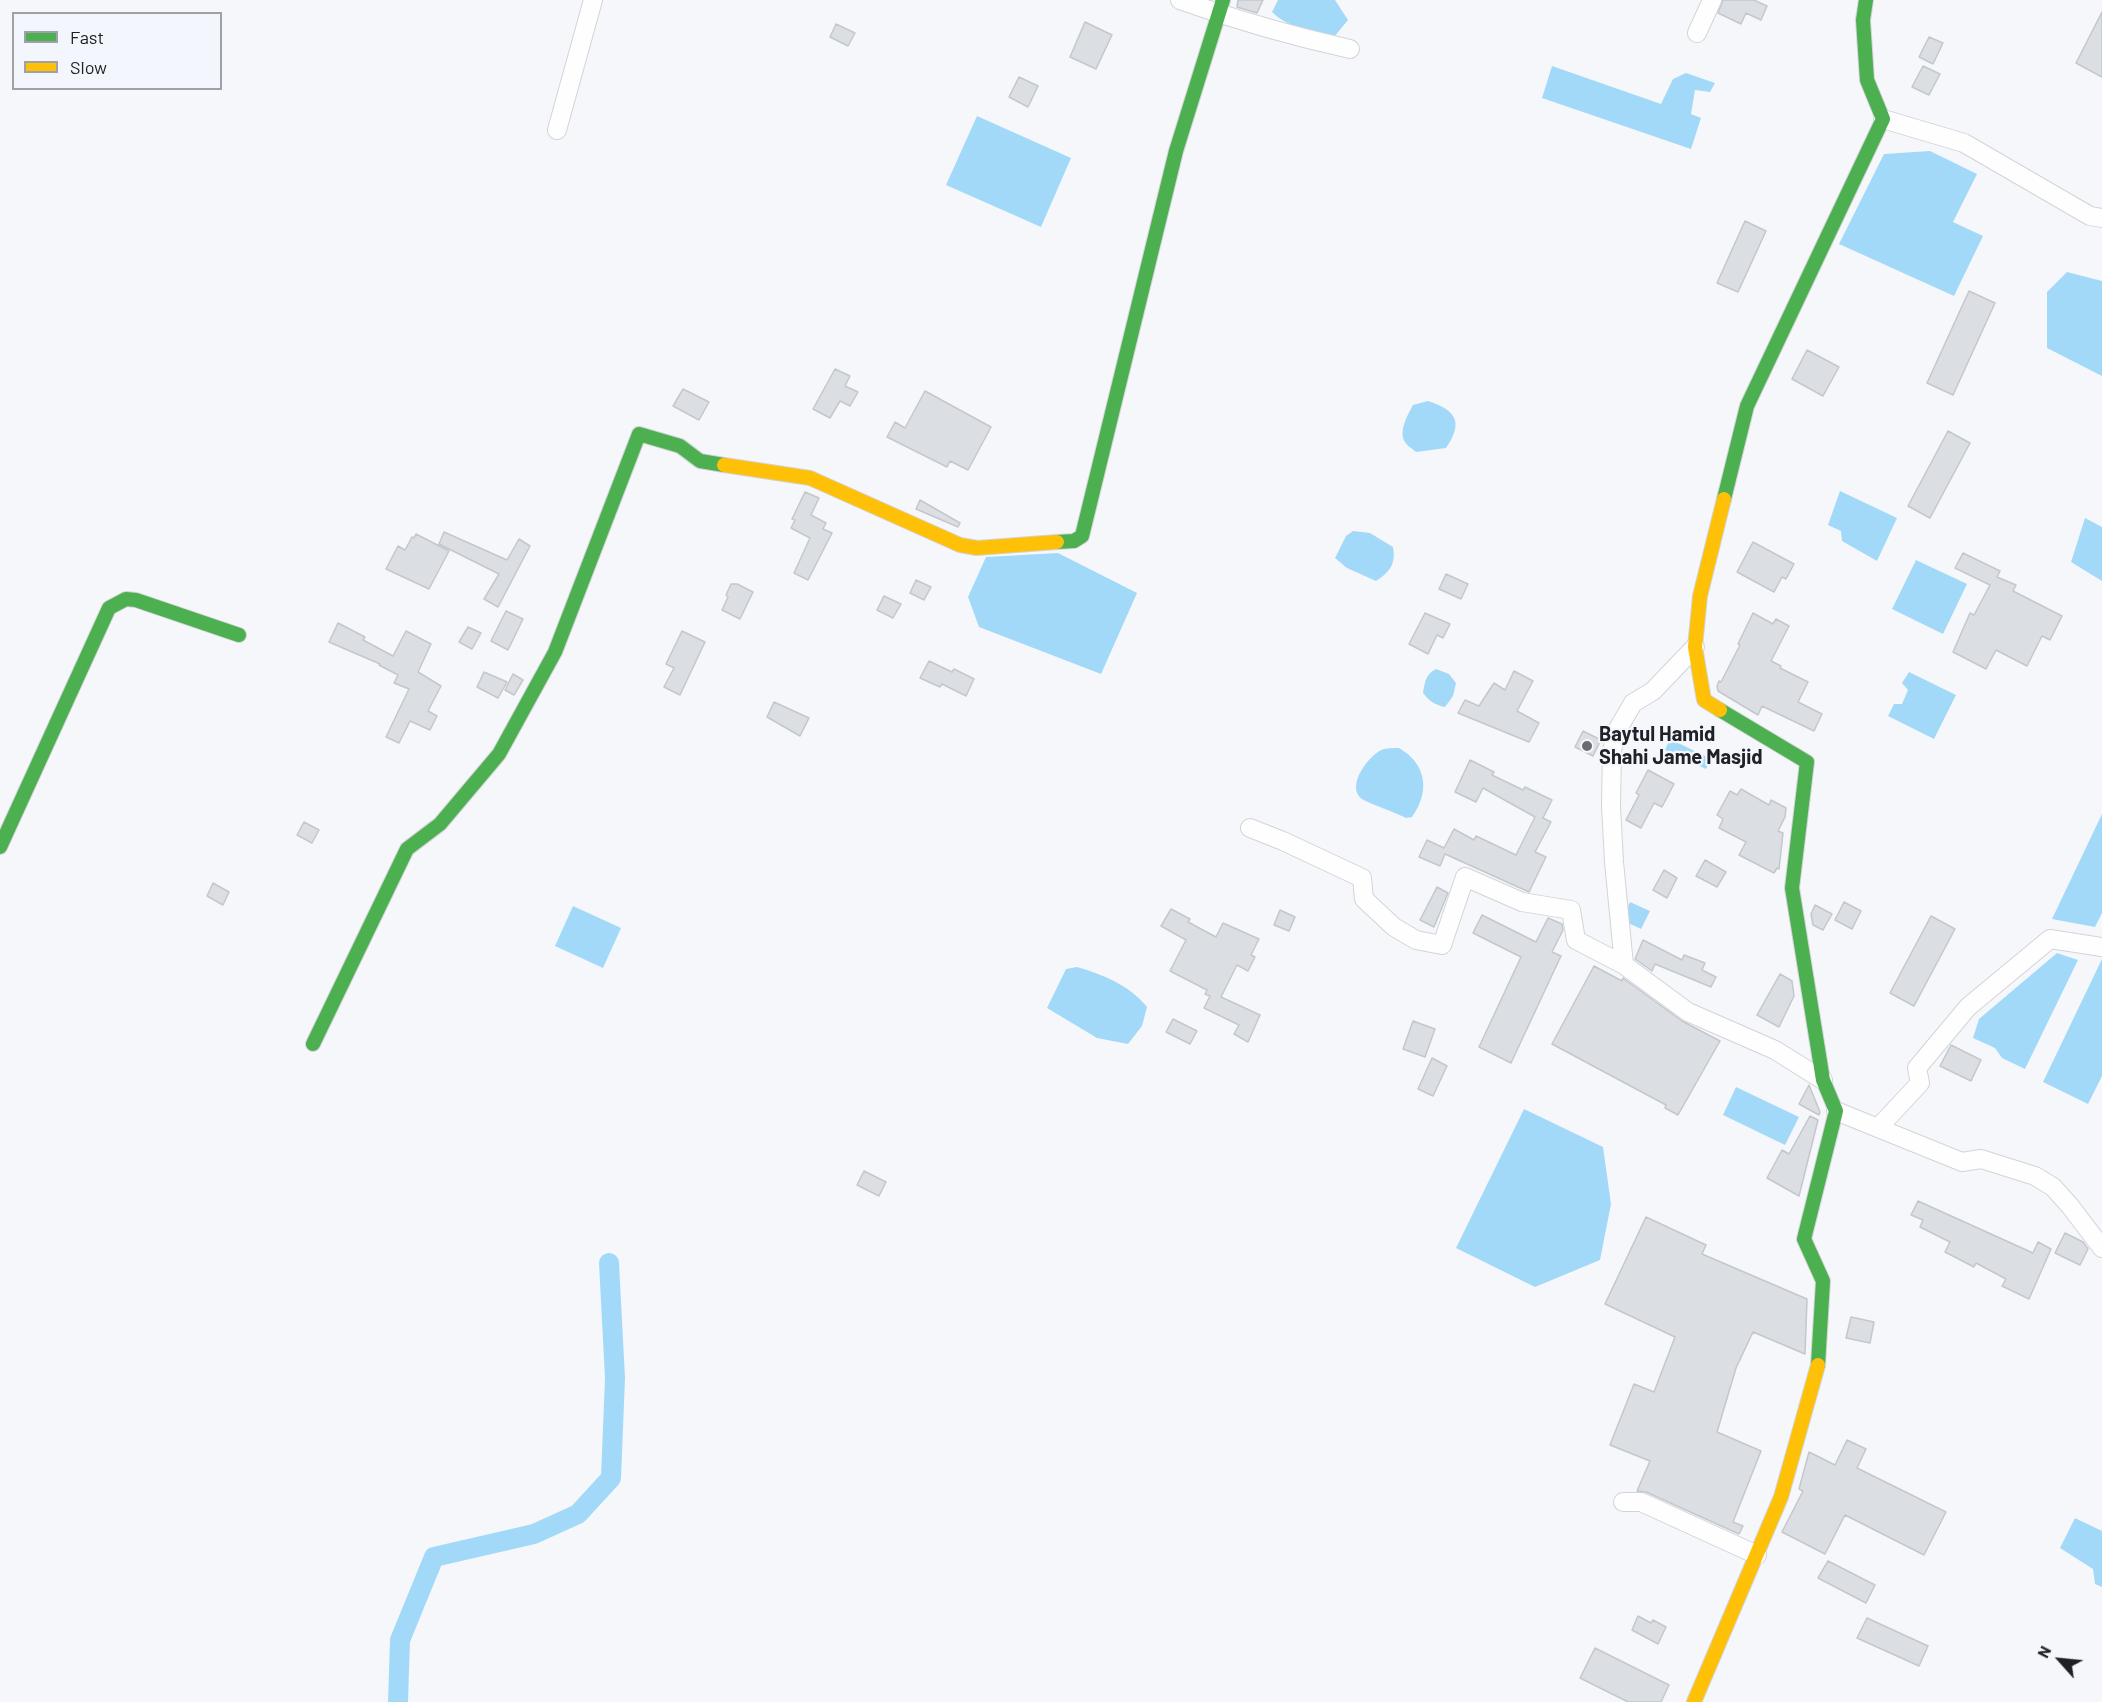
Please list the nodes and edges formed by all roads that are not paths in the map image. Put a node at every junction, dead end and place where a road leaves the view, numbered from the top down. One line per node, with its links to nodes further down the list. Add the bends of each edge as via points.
1 (593, 0): 9 (street)
2 (1180, 0): 5 (street)
3 (1712, 0): 6 (street)
4 (1866, 0): 8 (street, via 1863,20 1867,80)
5 (1221, 7): 7 (street, via 1299,38); 17 (street, via 1176,151 1082,536 1074,541 977,548 960,545 810,478 700,461 680,446 639,434 555,652 499,754 440,824 407,849)
6 (1697, 33)
7 (1350, 49)
8 (1883, 119): 10 (street, via 1964,143 2090,216); 12 (street, via 1747,406 1700,596)
9 (557, 130)
10 (2102, 218)
11 (239, 634): 14 (street, via 136,600 126,599 109,608)
12 (1695, 647): 16 (street, via 1653,692 1633,703 1612,750 1614,862); 18 (street, via 1704,700 1808,762 1792,888)
13 (1250, 828): 16 (street, via 1362,878 1364,899 1416,940 1442,945 1465,877 1522,902 1571,910 1576,940)
14 (0, 847)
15 (2102, 947): 20 (street, via 2050,939 1968,1007 1917,1068 1920,1083)
16 (1624, 965): 18 (street, via 1688,1012 1775,1050)
17 (313, 1044)
18 (1823, 1080): 19 (street)
19 (1836, 1111): 20 (street); 23 (street, via 1804,1239 1823,1281 1820,1360 1781,1497)
20 (1878, 1128): 21 (street, via 1962,1162 1981,1159 2035,1176 2053,1187)
21 (2102, 1248)
22 (1623, 1502): 23 (street, via 1641,1502)
23 (1756, 1555): 24 (street)
24 (1694, 1702)

